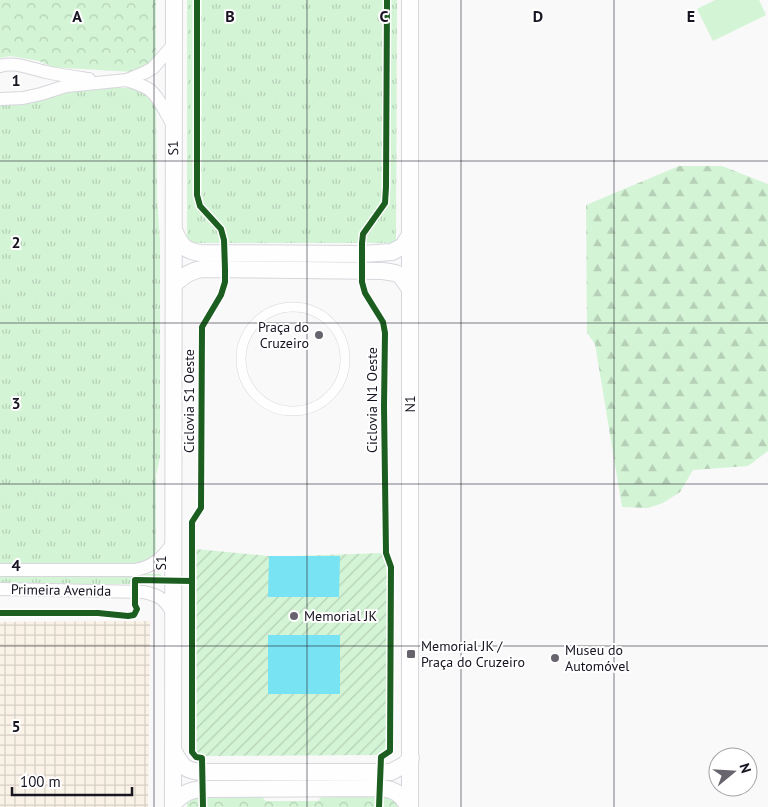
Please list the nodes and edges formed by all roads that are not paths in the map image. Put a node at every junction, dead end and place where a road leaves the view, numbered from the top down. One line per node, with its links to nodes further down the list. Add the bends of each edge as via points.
1 (174, 0): 3 (highway, S1)
2 (410, 0): 12 (highway, N1)
3 (174, 44): 6 (street, via 153,68); 10 (highway, S1)
4 (0, 66): 5 (street, via 22,65)
5 (44, 71): 7 (street); 8 (street, via 46,88)
6 (127, 80): 7 (street); 10 (street, via 152,92)
7 (104, 82): 8 (street, via 66,86)
8 (41, 94): 9 (street)
9 (0, 99)
10 (173, 125): 11 (highway, S1)
11 (174, 230): 12 (highway, via 188,251 200,253 392,252 403,246); 13 (highway, S1)
12 (410, 235): 14 (highway, N1)
13 (174, 284): 14 (highway, via 194,270 362,271 395,273); 16 (highway, S1)
14 (410, 289): 23 (highway, N1)
15 (346, 358): 15 (street, via 342,341 320,314 286,307 269,312 254,323 245,338 241,355 242,373 258,399 286,412 301,412 315,408 338,388)
16 (174, 542): 17 (street, Primeira Avenida, via 161,559 135,570); 21 (highway, S1)
17 (0, 570)
18 (0, 589): 19 (street, Primeira Avenida)
19 (18, 589): 20 (street); 21 (street, Primeira Avenida, via 143,592 162,598)
20 (0, 595)
21 (174, 614): 22 (highway, S1)
22 (174, 752): 23 (highway, via 184,767 194,772 391,772); 24 (highway, S1)
23 (411, 758): 25 (highway, N1)
24 (173, 805): 25 (highway, via 180,796 196,789 381,788 396,791)
25 (410, 807)

